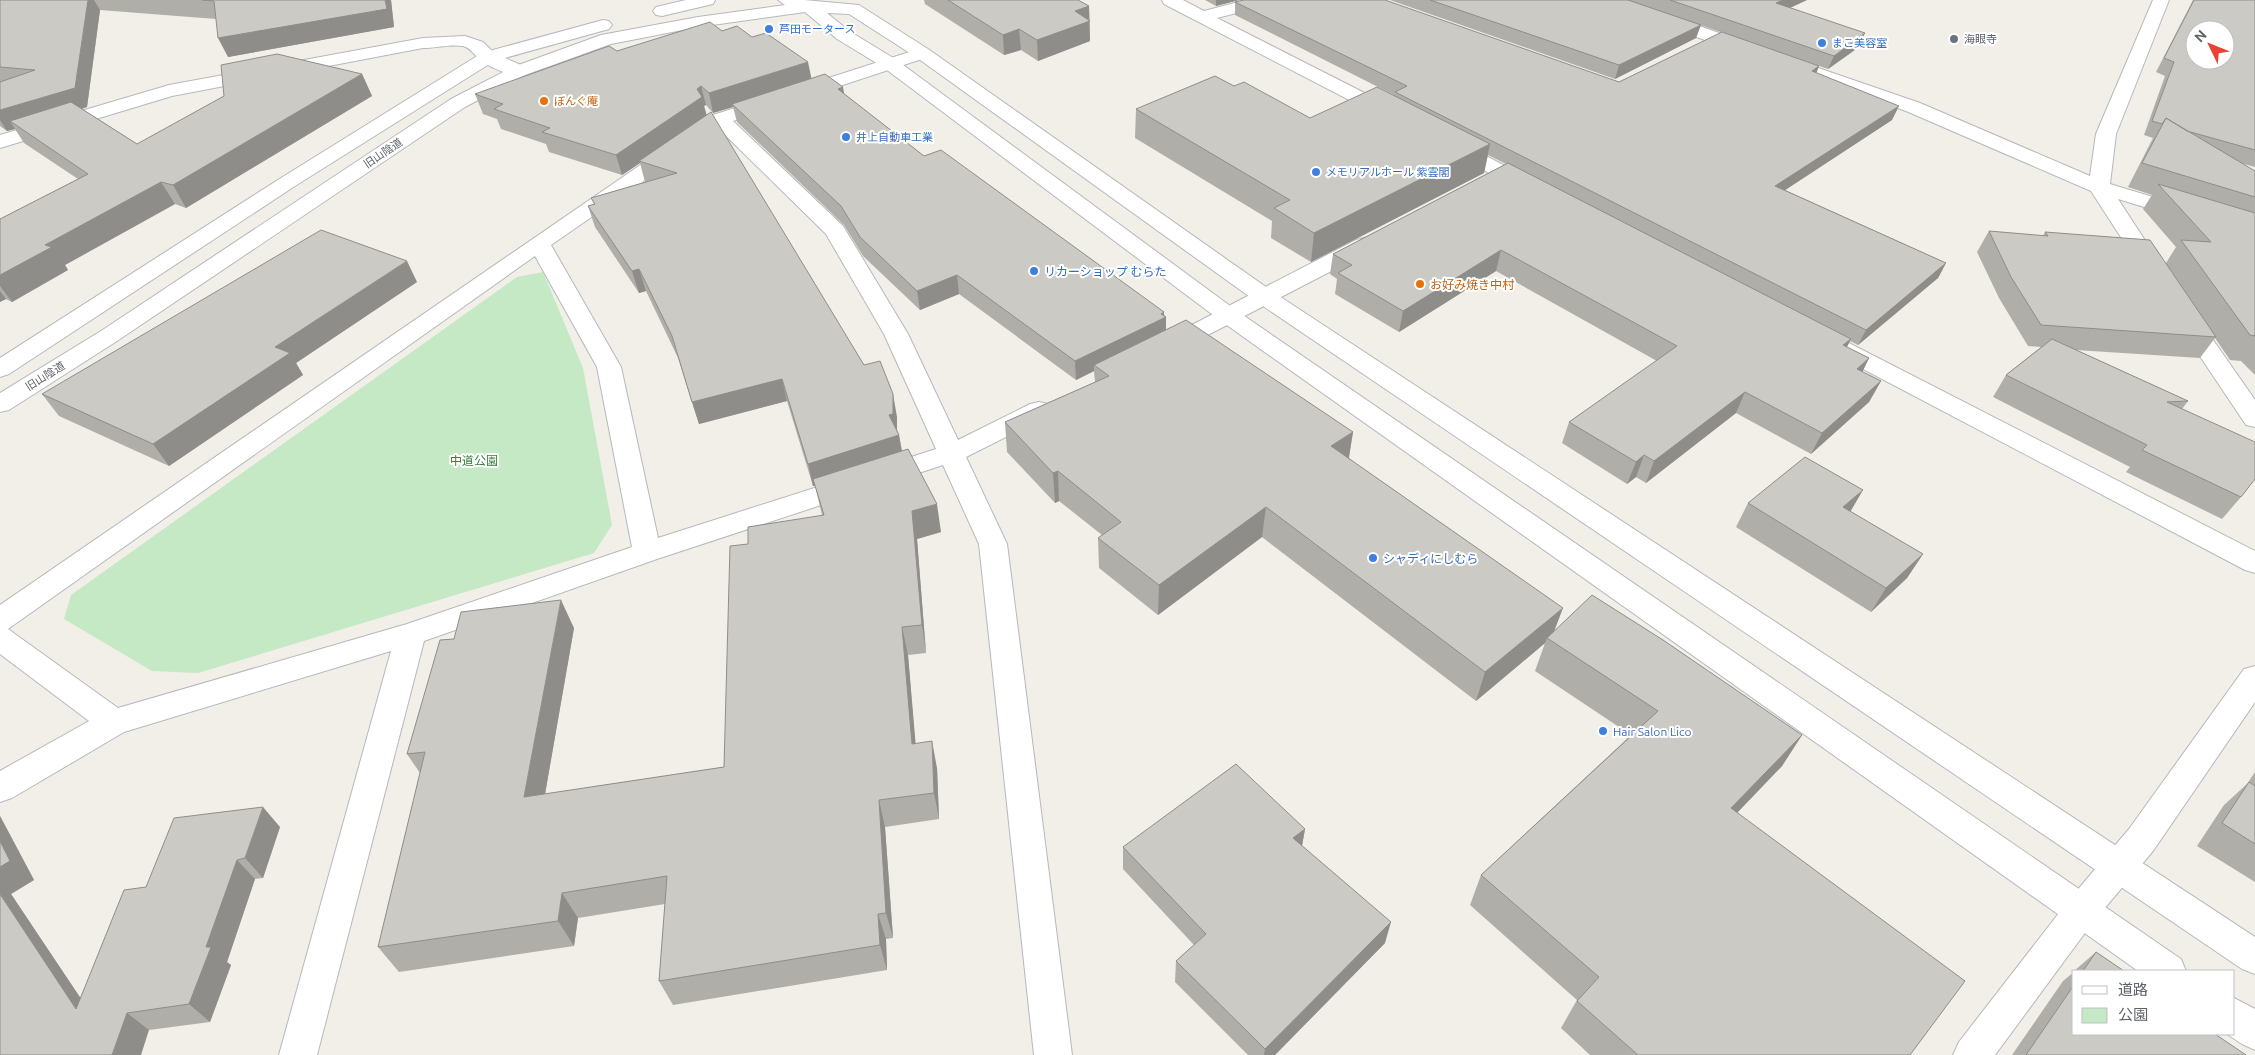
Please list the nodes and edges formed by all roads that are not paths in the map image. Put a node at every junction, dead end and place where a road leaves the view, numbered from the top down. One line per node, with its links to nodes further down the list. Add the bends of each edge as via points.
1 (707, 0): 10 (street, via 558,36)
2 (1170, 0): 7 (street)
3 (1266, 0): 7 (street)
4 (1594, 0): 9 (street, via 1631,8 1706,42)
5 (2161, 0): 21 (street, via 2106,134)
6 (798, 3): 8 (street, 旧山陰道, via 853,9); 12 (street); 13 (street, 旧山陰道, via 607,39)
7 (1203, 16): 15 (street)
8 (922, 53): 12 (street); 26 (street, 旧山陰道)
9 (1760, 54)
10 (488, 57): 13 (street); 16 (street, via 478,46 464,41 423,43 170,91); 30 (street)
11 (1778, 60): 21 (street, via 1913,107)
12 (889, 63): 14 (street); 27 (street)
13 (519, 71): 32 (street, 旧山陰道, via 458,103 109,336)
14 (720, 119): 25 (street); 34 (street, via 835,231 896,334)
15 (1406, 122)
16 (10, 133): 18 (street)
17 (1433, 136): 19 (street)
18 (0, 142)
19 (1504, 173): 20 (street); 22 (street)
20 (1478, 186)
21 (2100, 187): 23 (street); 33 (street)
22 (1548, 196)
23 (2255, 235)
24 (1382, 236): 26 (street)
25 (539, 243): 35 (street, via 609,367); 37 (street)
26 (1265, 298): 27 (street); 43 (street, 旧山陰道)
27 (1228, 316): 29 (street); 44 (street)
28 (1813, 333): 36 (street)
29 (1148, 356)
30 (0, 369)
31 (1059, 400): 34 (street)
32 (0, 404)
33 (2255, 419)
34 (952, 453): 35 (street); 50 (street, via 993,544)
35 (647, 552): 38 (street)
36 (2255, 563)
37 (0, 620)
38 (411, 634): 41 (street); 49 (street)
39 (0, 638): 41 (street)
40 (2255, 678): 43 (street, via 2141,840)
41 (114, 722): 42 (street)
42 (0, 788)
43 (2119, 866): 44 (street); 45 (street, 旧山陰道)
44 (2081, 911): 46 (street); 51 (street)
45 (2255, 957)
46 (2167, 970)
47 (2235, 1017): 48 (street)
48 (2255, 1031)
49 (298, 1055)
50 (1053, 1055)
51 (1972, 1055)

